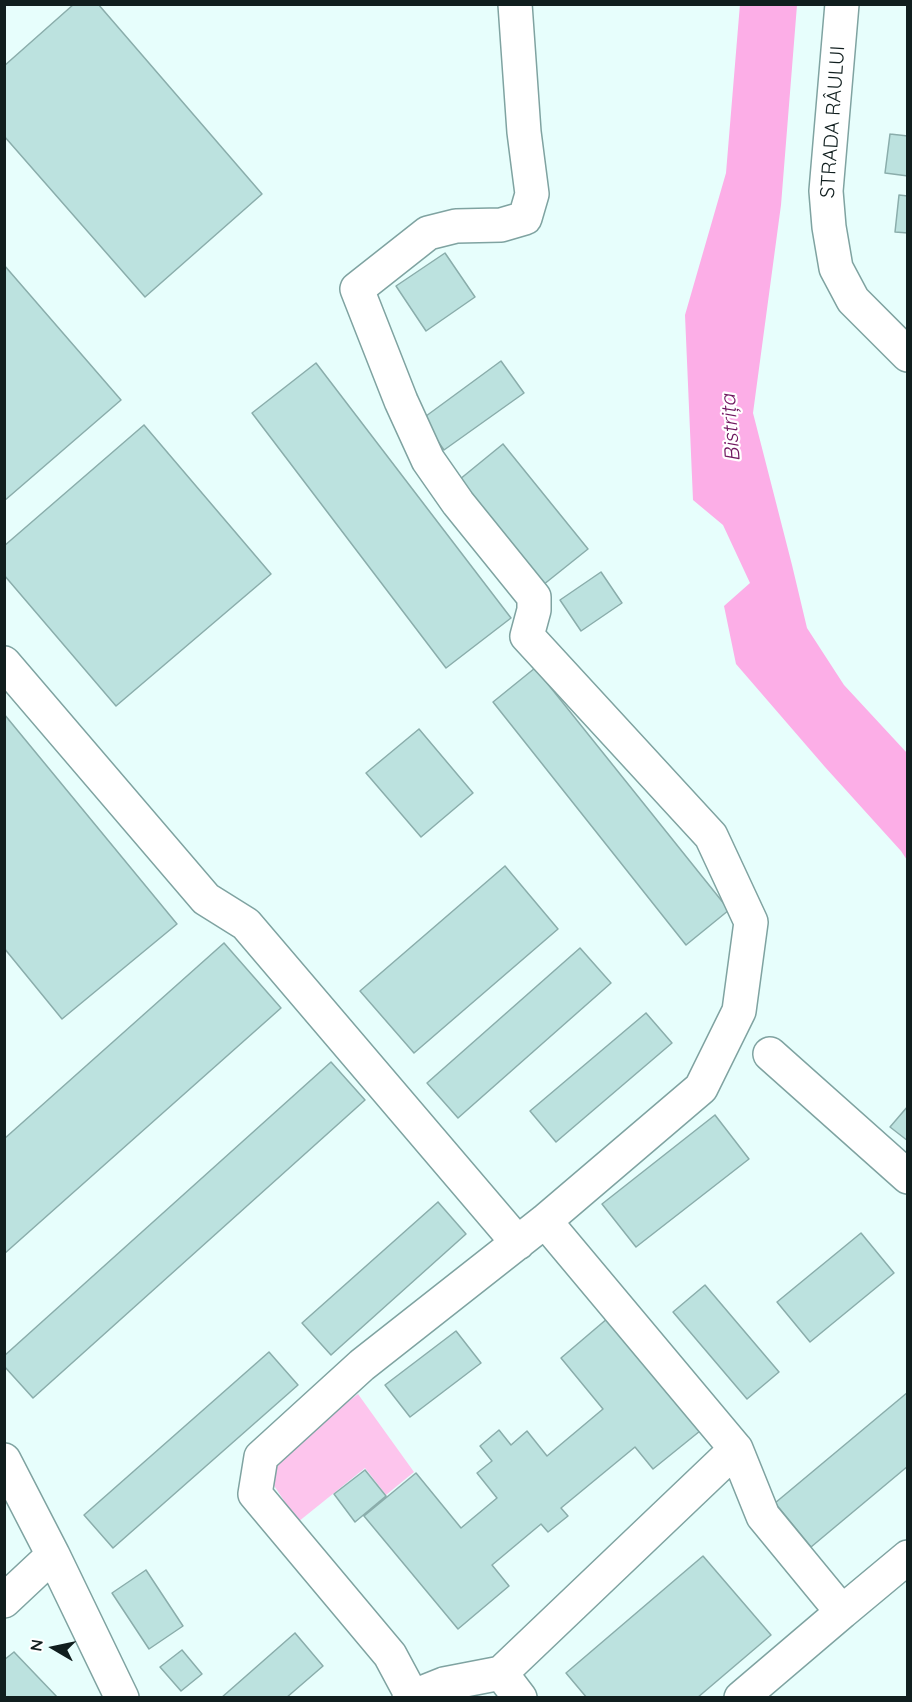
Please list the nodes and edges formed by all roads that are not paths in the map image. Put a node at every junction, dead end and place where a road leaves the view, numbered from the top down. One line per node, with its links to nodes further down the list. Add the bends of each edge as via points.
1 (515, 4): 7 (street, via 532,194 525,218 501,225 456,226 428,233 357,289 428,460 534,597 527,636 711,836 751,922 739,1011 701,1088)
2 (842, 4): 3 (street, STRADA RÂULUI, via 826,191 836,268 853,300)
3 (908, 355)
4 (4, 663): 8 (street, via 206,899 246,924)
5 (770, 1054): 6 (street)
6 (908, 1177)
7 (545, 1221): 8 (street); 9 (street)
8 (518, 1243): 16 (street, via 362,1365 261,1457 255,1494 390,1655)
9 (735, 1449): 14 (street, via 763,1516); 15 (street)
10 (4, 1460): 11 (street)
11 (53, 1555): 13 (street); 17 (street)
12 (908, 1557): 14 (street)
13 (4, 1601)
14 (842, 1612): 18 (street)
15 (511, 1685): 16 (street, via 444,1684)
16 (410, 1697)
17 (122, 1698)
18 (741, 1698)

